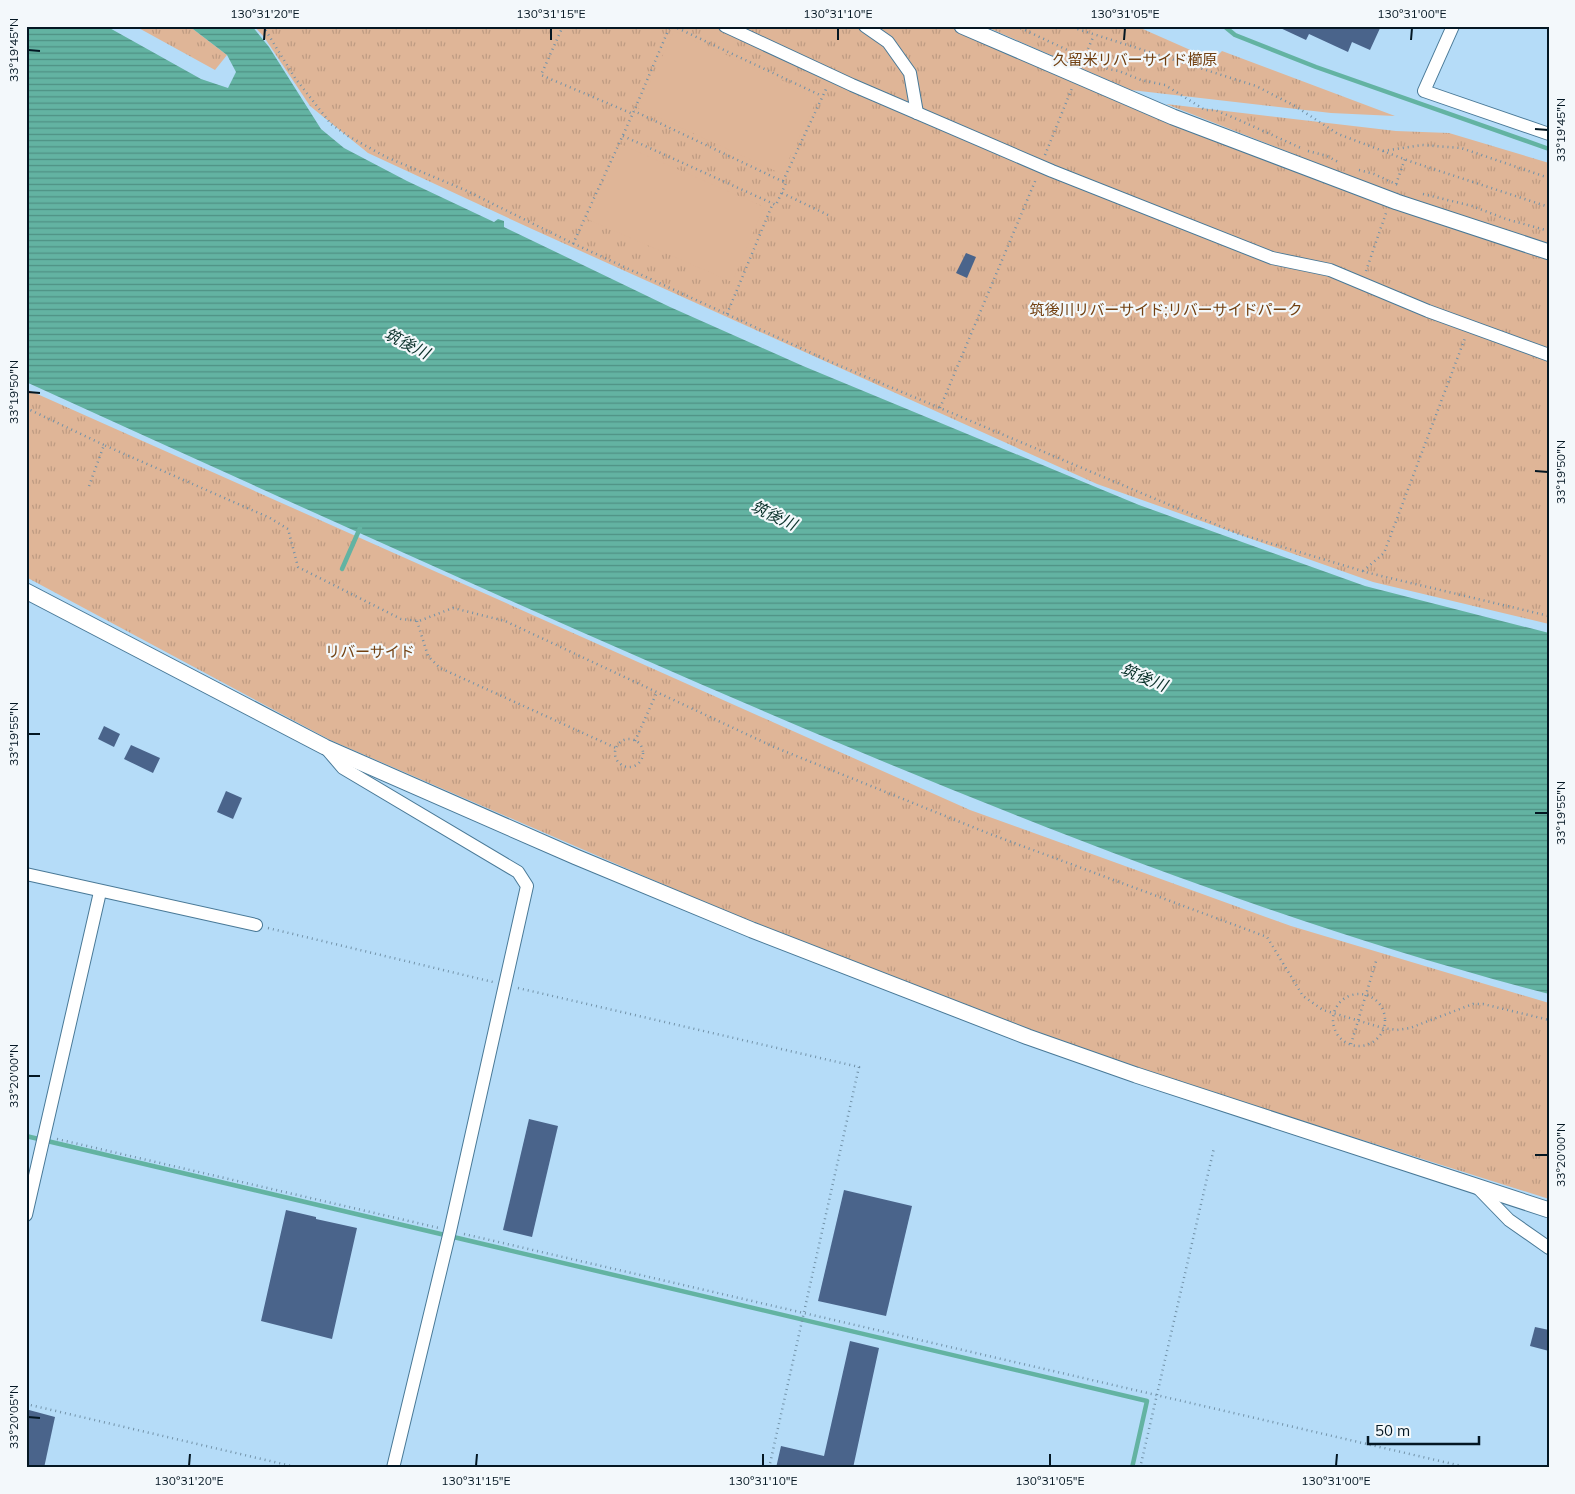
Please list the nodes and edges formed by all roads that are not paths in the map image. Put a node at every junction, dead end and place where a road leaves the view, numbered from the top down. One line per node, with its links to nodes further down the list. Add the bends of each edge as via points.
1 (724, 26): 5 (street)
2 (865, 26): 5 (street, via 888,42 910,73)
3 (962, 26): 7 (street, via 1173,117 1390,199)
4 (1453, 26): 6 (street, via 1424,91)
5 (918, 113): 8 (street, via 1272,258 1330,270)
6 (1549, 134)
7 (1549, 252)
8 (1549, 355)
9 (26, 591): 10 (street)
10 (325, 747): 14 (street, via 743,926 1028,1037 1136,1076); 18 (street, via 343,768 518,872 527,886)
11 (26, 874): 12 (street)
12 (100, 892): 13 (street); 16 (street)
13 (256, 925)
14 (1477, 1187): 15 (street); 17 (street, via 1509,1220)
15 (1549, 1210)
16 (26, 1215)
17 (1549, 1248)
18 (393, 1468)

